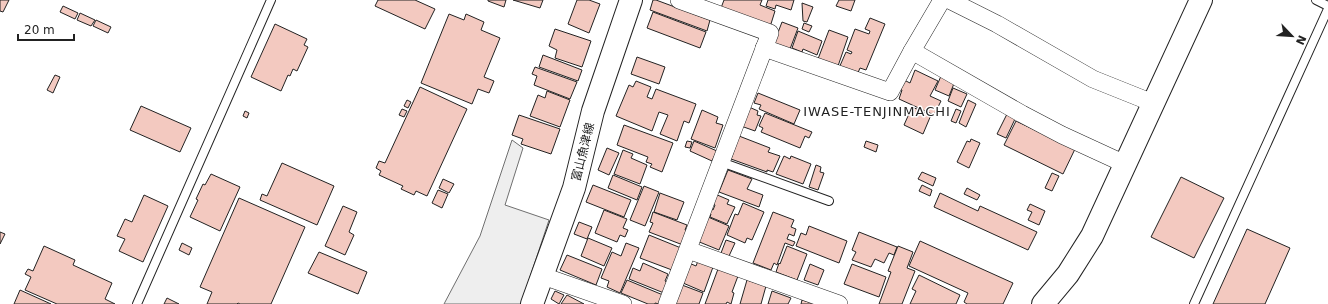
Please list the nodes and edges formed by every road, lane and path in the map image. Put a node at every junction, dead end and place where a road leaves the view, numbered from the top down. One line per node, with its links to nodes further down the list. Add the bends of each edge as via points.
1 (271, 0): 17 (lane)
2 (631, 0): 16 (street, 富山魚津線, via 593,111 574,188)
3 (679, 0): 9 (street, via 770,34)
4 (942, 0): 10 (street)
5 (949, 0): 11 (street, via 997,24 1093,79)
6 (1201, 0): 11 (street)
7 (1316, 0): 8 (lane)
8 (1328, 7): 23 (lane)
9 (764, 48): 10 (street, via 890,92); 12 (street)
10 (912, 51): 13 (street, via 1022,114)
11 (1153, 103): 13 (street)
12 (721, 162): 14 (lane); 15 (street)
13 (1125, 164): 22 (street, via 1092,236 1068,274)
14 (829, 201)
15 (688, 250): 20 (street); 21 (street)
16 (543, 276): 18 (street, 富山魚津線); 19 (street)
17 (137, 304)
18 (532, 304)
19 (623, 304)
20 (667, 304)
21 (839, 304)
22 (1043, 304)
23 (1194, 304)

